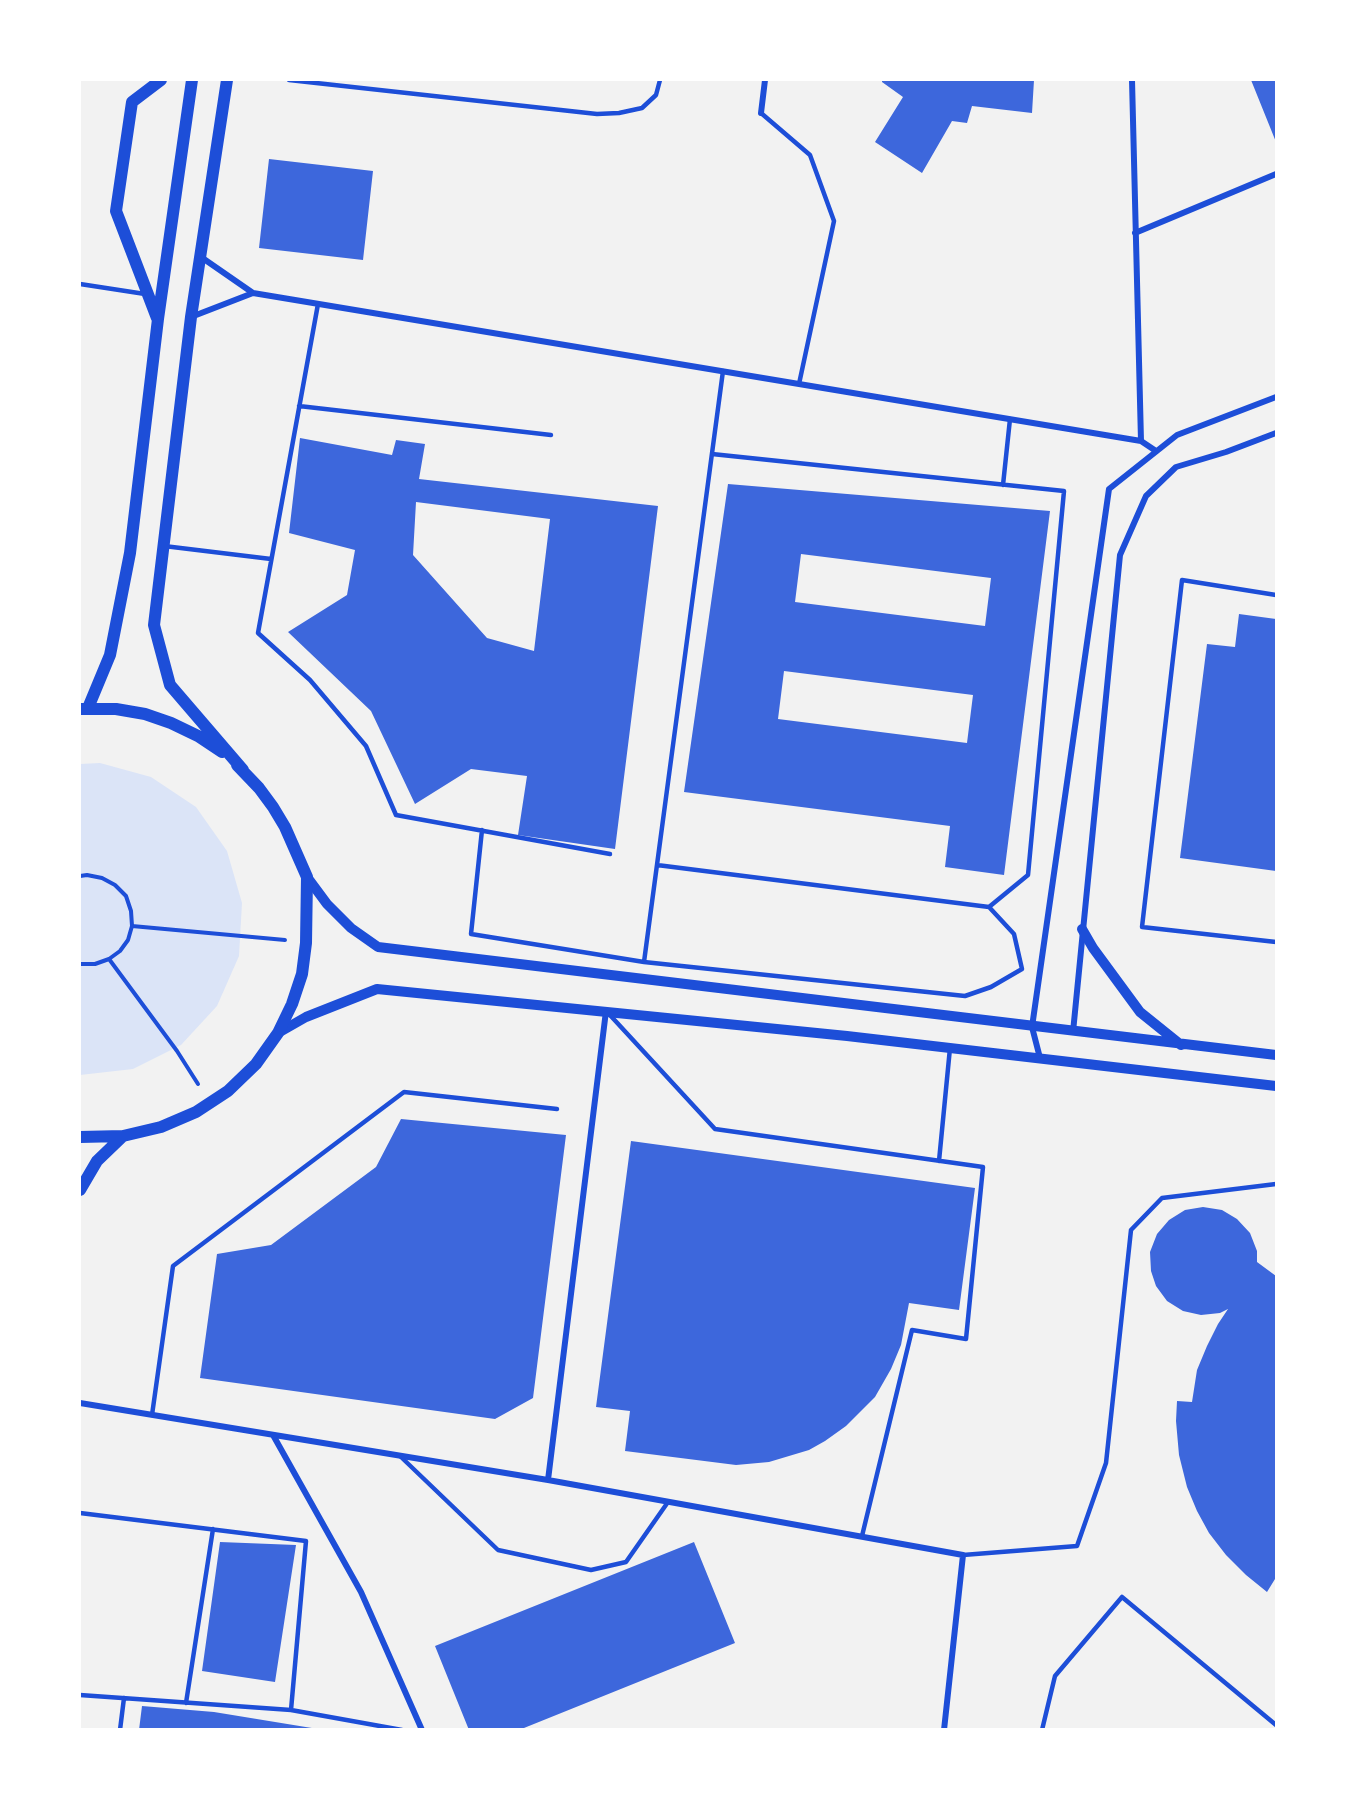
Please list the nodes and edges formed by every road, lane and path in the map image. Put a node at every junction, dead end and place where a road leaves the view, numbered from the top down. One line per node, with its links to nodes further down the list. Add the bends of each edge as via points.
1 (161, 80): 14 (main road, via 132,102 116,211)
2 (192, 80): 17 (main road)
3 (227, 80): 11 (main road)
4 (289, 80): 5 (lane, via 597,114 642,108 657,95)
5 (660, 80)
6 (765, 80): 8 (street)
7 (1132, 80): 10 (street)
8 (760, 113): 19 (lane, via 810,155 834,221)
9 (1276, 174): 10 (street)
10 (1136, 233): 25 (street)
11 (200, 256): 13 (street); 16 (main road)
12 (80, 285): 14 (lane)
13 (253, 293): 15 (street); 16 (street)
14 (148, 294): 17 (main road)
15 (318, 304): 18 (street); 21 (lane)
16 (191, 317): 29 (main road)
17 (158, 319): 32 (main road, via 130,553 110,655)
18 (723, 371): 19 (street); 27 (lane)
19 (799, 384): 22 (street)
20 (1276, 397): 26 (street, via 1177,435)
21 (299, 406): 24 (lane); 30 (lane)
22 (1010, 419): 25 (street); 28 (lane)
23 (1276, 433): 41 (street, via 1176,467 1146,496 1120,555)
24 (552, 435)
25 (1141, 441): 26 (street)
26 (1156, 451): 48 (street, via 1109,489)
27 (712, 454): 28 (lane); 36 (lane)
28 (1003, 485): 39 (lane, via 1064,491 1028,875)
29 (164, 546): 30 (lane); 33 (main road, via 154,625 170,686)
30 (271, 559): 34 (lane, via 258,633 310,680 366,746 396,815)
31 (1276, 595): 42 (lane, via 1182,580 1142,927)
32 (84, 708): 33 (main road, via 116,709 171,723 222,751)
33 (243, 770): 38 (main road, via 285,827)
34 (482, 830): 35 (lane); 45 (lane, via 471,934)
35 (610, 854)
36 (657, 865): 39 (lane); 45 (lane)
37 (80, 876): 40 (path, via 102,878 115,885 126,896)
38 (307, 877): 43 (main road); 48 (street, via 351,928 378,947)
39 (989, 907): 45 (lane, via 1014,933 1022,969 965,996)
40 (132, 926): 43 (path); 44 (path, via 128,940)
41 (1082, 929): 49 (street); 51 (street, via 1140,1012)
42 (1276, 942)
43 (306, 943): 50 (main road, via 302,974)
44 (109, 960): 46 (path); 56 (path, via 177,1050)
45 (644, 962)
46 (80, 964)
47 (606, 1011): 50 (street, via 377,989 306,1017); 52 (street); 60 (lane, via 715,1129); 67 (street)
48 (1032, 1027): 49 (street); 54 (street)
49 (1073, 1032): 51 (street)
50 (278, 1033): 56 (main road, via 256,1064)
51 (1182, 1045): 53 (street)
52 (950, 1048): 54 (street); 60 (lane)
53 (1276, 1055)
54 (1040, 1058): 55 (street)
55 (1276, 1086)
56 (210, 1103): 58 (main road, via 161,1127)
57 (557, 1109): 64 (lane, via 404,1092 210,1238 173,1266)
58 (123, 1136): 59 (main road); 62 (main road, via 97,1161)
59 (80, 1137)
60 (939, 1161): 71 (lane, via 983,1167 966,1339 912,1330)
61 (1276, 1184): 72 (lane, via 1162,1198 1131,1230 1106,1463 1077,1546)
62 (80, 1190)
63 (80, 1403): 64 (street)
64 (152, 1415): 65 (street)
65 (273, 1435): 66 (street); 80 (street, via 361,1592)
66 (400, 1456): 67 (street); 68 (lane, via 498,1550 591,1570 626,1562)
67 (548, 1480): 68 (street)
68 (668, 1502): 71 (street)
69 (80, 1513): 70 (lane)
70 (213, 1529): 75 (lane); 76 (lane, via 306,1540)
71 (862, 1536): 72 (street)
72 (963, 1555): 81 (street)
73 (80, 1695): 74 (lane)
74 (124, 1698): 75 (lane); 78 (lane)
75 (186, 1703): 76 (lane)
76 (291, 1710): 79 (lane)
77 (1276, 1725): 82 (lane, via 1122,1597 1055,1676)
78 (120, 1730)
79 (402, 1730)
80 (422, 1730)
81 (944, 1730)
82 (1042, 1730)

